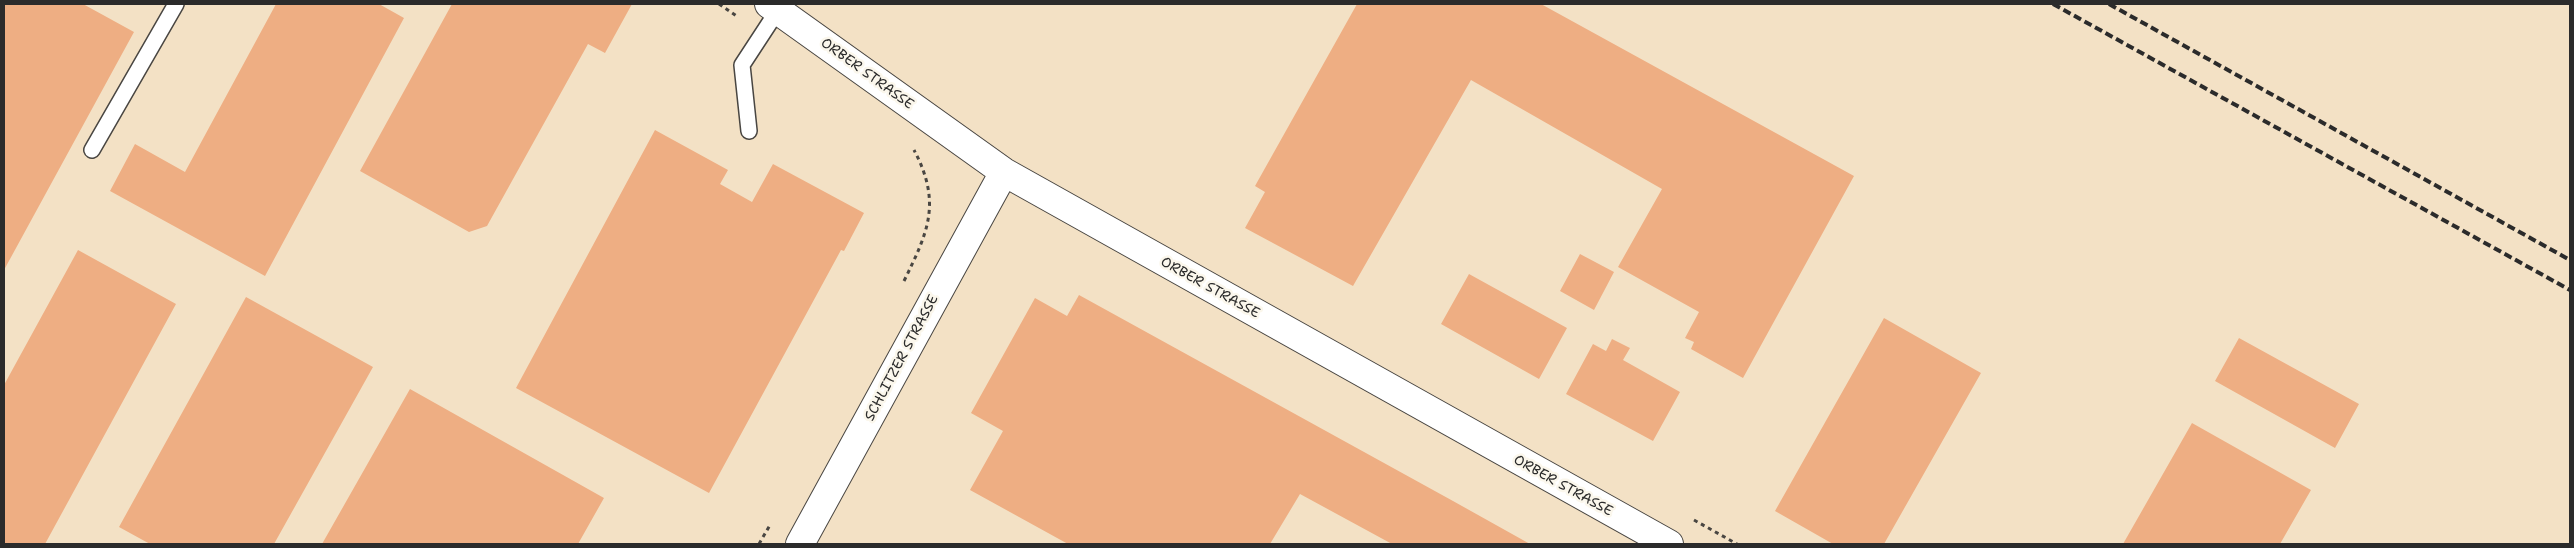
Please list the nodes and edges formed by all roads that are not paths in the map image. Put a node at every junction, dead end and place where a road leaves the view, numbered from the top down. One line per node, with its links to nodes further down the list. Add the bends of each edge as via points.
1 (176, 4): 4 (lane)
2 (773, 7): 3 (lane, via 742,65); 5 (street, ORBER STRASSE)
3 (748, 130)
4 (92, 150)
5 (1004, 172): 6 (street, SCHLITZER STRASSE); 7 (street, ORBER STRASSE)
6 (800, 544)
7 (1669, 544)

